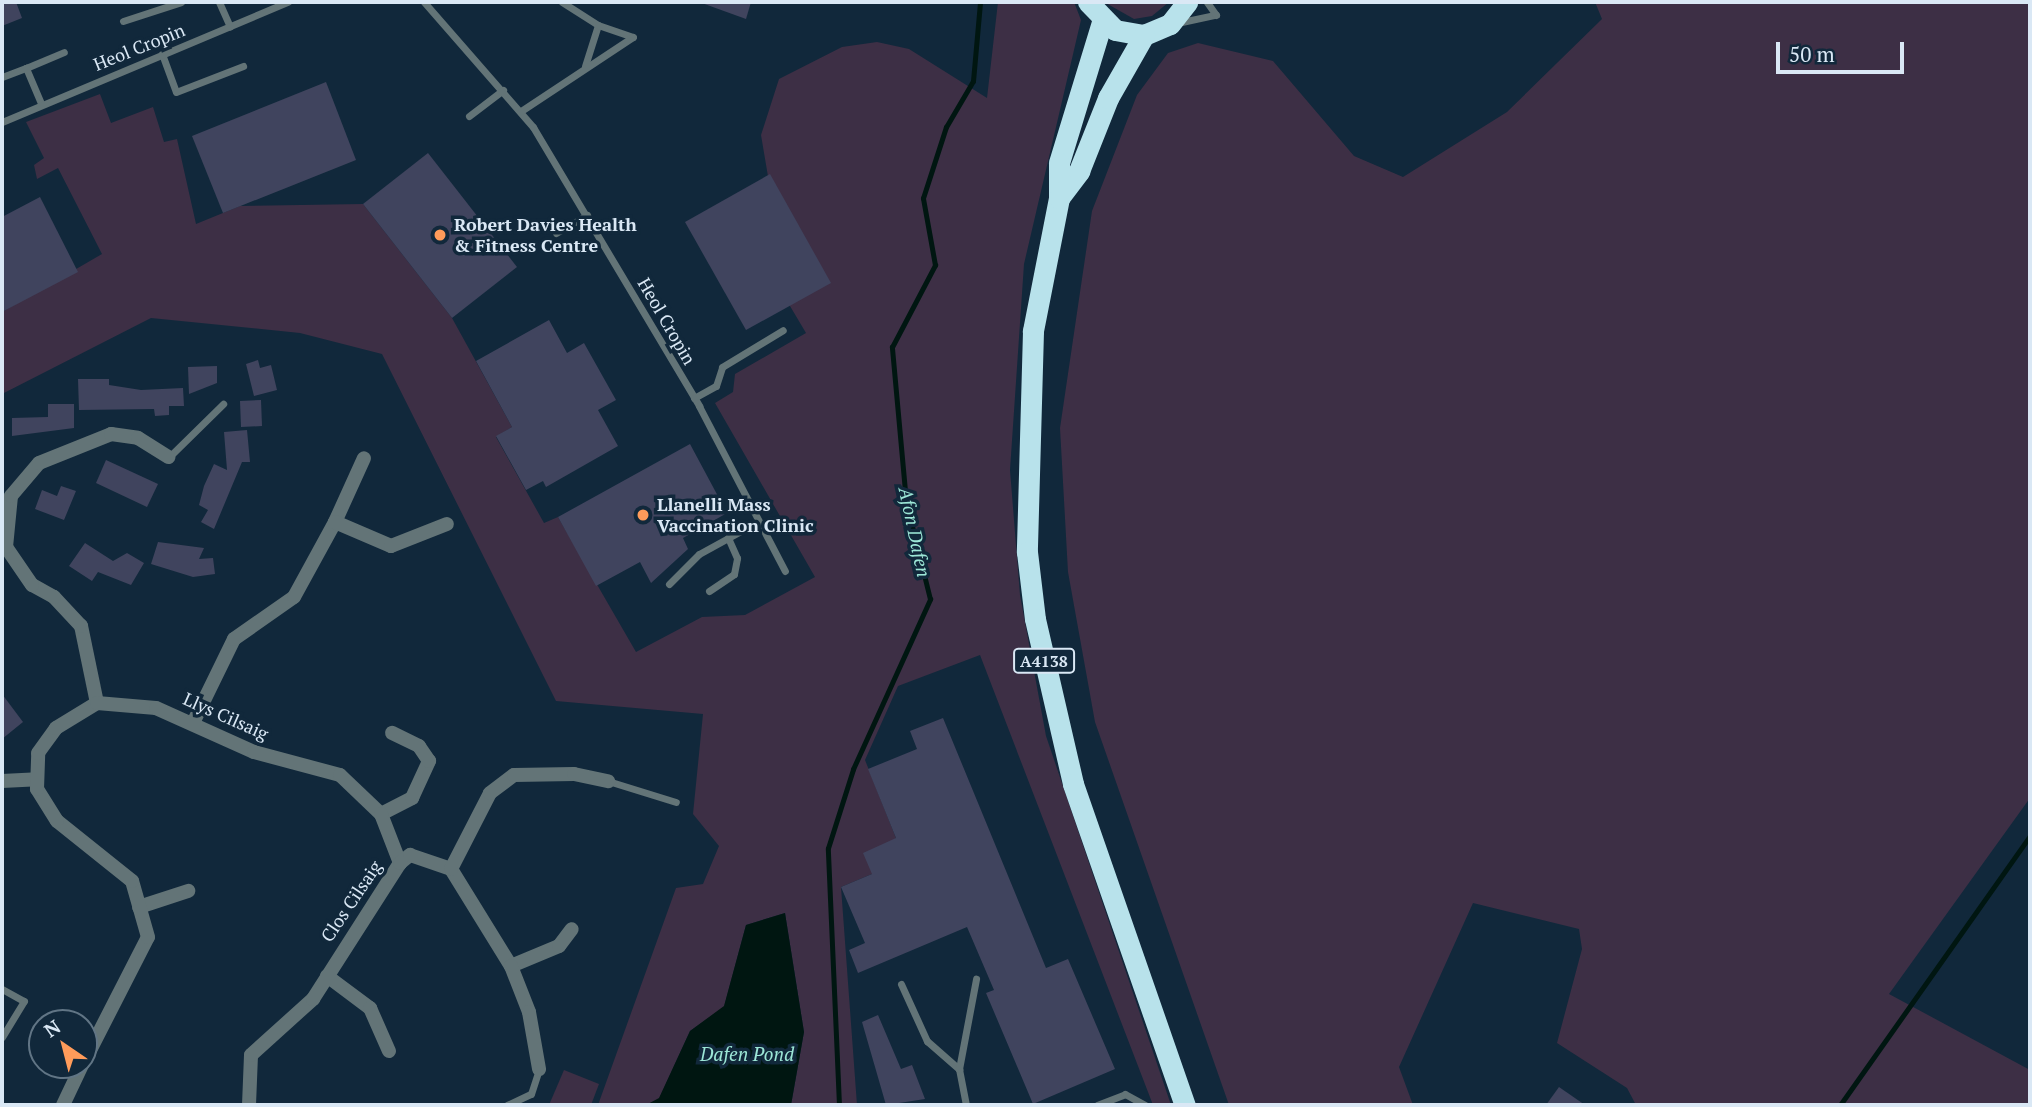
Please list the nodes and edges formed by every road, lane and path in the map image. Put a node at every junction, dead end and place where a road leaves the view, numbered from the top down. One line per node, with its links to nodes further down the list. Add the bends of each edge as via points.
1 (181, 2): 9 (lane)
2 (219, 2): 13 (lane)
3 (288, 2): 13 (lane, Heol Cropin)
4 (424, 2): 21 (lane, Heol Cropin)
5 (562, 2): 12 (lane)
6 (1088, 2): 10 (highway)
7 (1187, 2): 11 (highway)
8 (1207, 2): 11 (lane, via 1216,15)
9 (123, 21)
10 (1102, 22): 14 (highway); 26 (highway, A4138, via 1059,163)
11 (1170, 24): 14 (highway)
12 (598, 25): 18 (lane); 18 (lane, via 634,37)
13 (229, 27): 16 (lane, Heol Cropin)
14 (1144, 35): 26 (highway, A4138, via 1108,98 1079,171)
15 (64, 52): 19 (lane)
16 (162, 54): 17 (lane, via 176,92); 22 (lane, Heol Cropin)
17 (243, 66)
18 (585, 66): 23 (lane)
19 (26, 68): 20 (lane); 22 (lane)
20 (2, 77)
21 (503, 90): 23 (lane, Heol Cropin); 24 (lane)
22 (41, 104): 25 (lane, Heol Cropin)
23 (521, 111): 27 (lane, Heol Cropin)
24 (469, 116)
25 (2, 122)
26 (1059, 198): 71 (highway, A4138, via 1033,331 1028,394 1027,552 1035,619 1077,797)
27 (587, 215): 28 (lane); 30 (lane, Heol Cropin)
28 (556, 233)
29 (783, 330): 30 (lane, via 722,367 716,386)
30 (694, 398): 34 (lane, Heol Cropin)
31 (223, 404): 32 (lane)
32 (169, 457): 41 (street, via 138,438 111,434 39,464 11,496 6,547 32,585 54,597 80,626)
33 (364, 458): 35 (street)
34 (759, 521): 37 (lane); 38 (lane, Heol Cropin)
35 (335, 522): 36 (street, via 391,545); 42 (street, via 294,597 234,639)
36 (447, 524)
37 (728, 538): 39 (lane, via 699,554); 40 (lane, via 737,558 734,574)
38 (785, 571)
39 (669, 584)
40 (709, 591)
41 (97, 703): 42 (street, Llys Cilsaig, via 156,708); 44 (street, via 56,727 38,753)
42 (194, 721): 48 (street, Llys Cilsaig, via 254,751 340,775)
43 (392, 733): 48 (street, via 419,746 429,761 412,798)
44 (37, 779): 45 (street); 52 (street, via 57,821 132,881)
45 (2, 781)
46 (608, 781): 47 (lane); 50 (street, via 574,774 514,775 490,793)
47 (676, 802)
48 (381, 814): 49 (street, Llys Cilsaig)
49 (400, 863): 50 (street, Clos Cilsaig, via 410,855); 55 (street, Clos Cilsaig)
50 (451, 869): 54 (street)
51 (188, 891): 52 (street)
52 (139, 907): 59 (street, via 148,937)
53 (572, 929): 54 (street, via 559,946)
54 (511, 966): 62 (street, via 529,1013)
55 (327, 976): 61 (street, via 370,1008); 66 (street, Clos Cilsaig, via 313,999 251,1055)
56 (975, 979): 63 (lane)
57 (901, 984): 63 (lane, via 927,1041)
58 (2, 989): 60 (lane, via 24,1001)
59 (98, 1035)
60 (2, 1037)
61 (389, 1051)
62 (539, 1069): 67 (lane, via 531,1094)
63 (959, 1069): 68 (lane)
64 (76, 1079): 65 (street)
65 (63, 1105)
66 (249, 1105)
67 (508, 1105)
68 (966, 1105)
69 (1097, 1105): 70 (lane, via 1125,1094)
70 (1145, 1105)
71 (1185, 1105)

